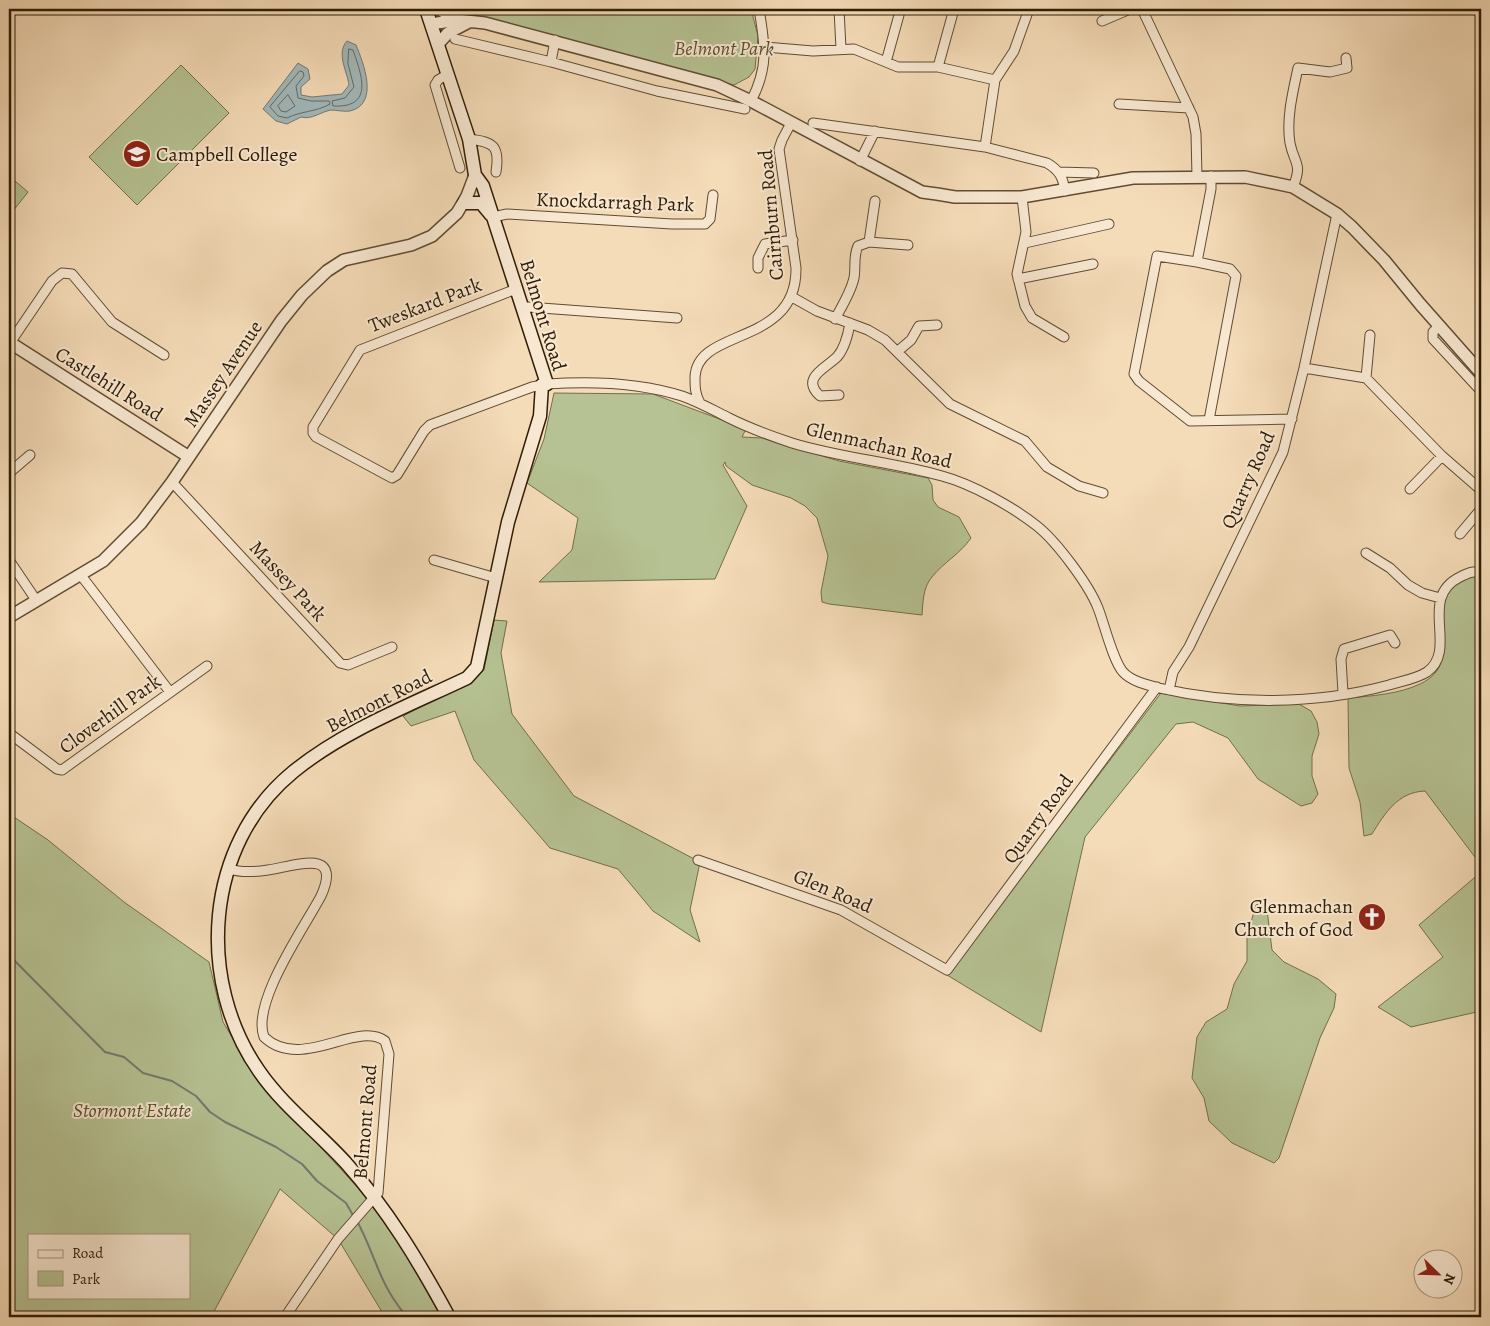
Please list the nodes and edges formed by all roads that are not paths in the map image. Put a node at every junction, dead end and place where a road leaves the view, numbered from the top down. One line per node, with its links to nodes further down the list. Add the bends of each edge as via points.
1 (426, 9): 13 (main road, Belmont Road)
2 (439, 9): 10 (street)
3 (759, 9): 17 (street)
4 (839, 9): 18 (street)
5 (954, 9): 22 (street)
6 (1029, 9): 24 (street, via 1014,51)
7 (1130, 9): 12 (street)
8 (1142, 9): 29 (street)
9 (899, 15): 21 (street)
10 (456, 20): 11 (street); 13 (street)
11 (471, 21): 15 (street); 16 (street, via 448,32)
12 (1102, 21)
13 (431, 24): 16 (main road, Belmont Road)
14 (455, 39): 20 (street)
15 (555, 40): 20 (street); 25 (street)
16 (438, 44): 23 (main road, Belmont Road)
17 (765, 47): 18 (street, via 813,51); 28 (street, via 764,68)
18 (841, 49): 21 (street, via 854,49)
19 (1346, 58): 43 (street, via 1347,68 1330,72 1298,68 1291,105 1290,143 1299,174)
20 (551, 62): 27 (street, via 657,91)
21 (886, 62): 22 (street, via 898,67)
22 (938, 67): 24 (street)
23 (448, 74): 33 (main road, Belmont Road); 36 (street, via 435,86)
24 (995, 80): 34 (street)
25 (730, 90): 27 (street); 28 (street)
26 (1119, 104): 29 (street)
27 (724, 105): 28 (street)
28 (748, 105): 30 (street)
29 (1189, 108): 42 (street, via 1195,124)
30 (791, 123): 35 (street); 52 (street, Cairnburn Road, via 779,149)
31 (813, 123): 32 (street)
32 (875, 131): 34 (street); 35 (street)
33 (469, 139): 37 (street, via 493,146 497,154); 40 (main road, Belmont Road)
34 (985, 147): 38 (street, via 1047,163)
35 (860, 161): 46 (street, via 922,192 955,197)
36 (460, 168)
37 (496, 172)
38 (1058, 172): 39 (street); 44 (street, via 1063,178)
39 (1094, 173)
40 (475, 175): 48 (street, Massey Avenue); 50 (main road, Belmont Road, via 484,186)
41 (1211, 176): 42 (street); 43 (street, via 1252,178); 56 (street)
42 (1197, 177): 44 (street, via 1133,178)
43 (1293, 187): 49 (street)
44 (1065, 191): 46 (street)
45 (714, 194): 50 (street, Knockdarragh Park, via 710,219 704,224 507,214)
46 (1022, 197): 54 (street, via 1026,219)
47 (876, 201): 53 (street)
48 (464, 203): 50 (main road, via 481,203); 84 (street, Massey Avenue, via 432,236 411,245 344,260 327,271 281,321)
49 (1337, 214): 67 (street, via 1384,260); 73 (street, Quarry Road)
50 (493, 217): 60 (main road, Belmont Road)
51 (1109, 224): 54 (street)
52 (793, 240): 58 (street, via 765,244 760,250); 61 (street, Cairnburn Road, via 796,282)
53 (869, 242): 55 (street); 64 (street, via 858,246 855,252 853,282)
54 (1025, 243): 59 (street)
55 (908, 245)
56 (1197, 262): 81 (street, via 1230,269 1236,276); 81 (street, via 1157,256 1134,374 1190,421)
57 (1093, 264): 59 (street)
58 (758, 268)
59 (1018, 278): 69 (street, via 1025,306 1032,318)
60 (516, 289): 62 (main road, Belmont Road); 76 (street, Tweskard Park, via 360,350 313,427 313,433 392,478 430,424)
61 (792, 297): 64 (street); 79 (street, Cairnburn Road, via 764,325 712,348 701,358 696,368 695,386)
62 (522, 308): 63 (street); 76 (main road, Belmont Road)
63 (677, 318)
64 (835, 319): 65 (street)
65 (850, 323): 71 (street, via 868,330); 78 (street, via 837,357 817,373 812,384 820,396)
66 (937, 325): 71 (street, via 919,326 911,340)
67 (1439, 326): 74 (street); 77 (street, via 1432,332 1433,339)
68 (1370, 335): 75 (street)
69 (1064, 337)
70 (10, 343): 72 (street, via 52,281 66,273 76,278 112,322); 84 (street, Castlehill Road)
71 (898, 351): 89 (street, via 950,404 1025,441 1047,467 1079,486)
72 (164, 355)
73 (1304, 368): 75 (street); 80 (street, Quarry Road)
74 (1481, 373)
75 (1366, 378): 83 (street)
76 (544, 385): 79 (street, Glenmachan Road, via 627,386 669,392); 97 (main road, Belmont Road, via 540,416 508,522)
77 (1481, 391)
78 (839, 395)
79 (700, 403): 104 (street, Glenmachan Road, via 742,424 794,443 944,476 983,493 1018,514 1038,527 1069,562 1096,603 1122,671)
80 (1292, 419): 81 (street); 105 (street, Quarry Road, via 1283,452 1189,647 1173,672)
81 (1209, 420)
82 (30, 455): 85 (street)
83 (1442, 456): 87 (street); 88 (street)
84 (189, 457): 86 (street, Massey Avenue)
85 (9, 473)
86 (172, 482): 96 (street, Massey Avenue, via 121,544); 102 (street, Massey Park, via 340,663 348,665)
87 (1410, 489)
88 (1481, 490)
89 (1102, 493)
90 (1481, 509): 91 (street)
91 (1460, 534)
92 (1366, 553): 98 (street, via 1390,568 1408,585)
93 (9, 560): 99 (street)
94 (434, 560): 97 (street)
95 (1481, 572): 98 (street, via 1472,571 1454,580)
96 (80, 574): 99 (street, Massey Avenue); 106 (street)
97 (496, 578): 110 (main road, Belmont Road, via 481,656 473,673 348,736 290,774 252,820)
98 (1440, 598): 107 (street, Glenmachan Road, via 1440,648 1434,665 1417,677)
99 (36, 600): 100 (street, Massey Avenue)
100 (9, 617)
101 (1395, 643): 107 (street, via 1390,635 1344,649 1341,659)
102 (392, 647)
103 (207, 666): 106 (street, Cloverhill Park)
104 (1157, 687): 105 (street, Glenmachan Road); 111 (street, Quarry Road)
105 (1169, 690): 107 (street, Glenmachan Road, via 1217,698 1272,701)
106 (170, 692): 108 (street, Cloverhill Park, via 62,770 57,770)
107 (1343, 694)
108 (9, 733)
109 (698, 860): 111 (street, Glen Road, via 841,910)
110 (229, 869): 112 (main road, via 220,904 217,950 222,992 235,1029 260,1074 326,1141); 112 (street, Belmont Road, via 257,872 311,862 322,866 326,872 321,896 267,995 262,1013 262,1032 273,1044 295,1048 313,1049 365,1035 386,1041 389,1054 378,1193)
111 (946, 970)
112 (373, 1199): 113 (street, Belmont Road, via 338,1239); 114 (main road, via 411,1249)
113 (285, 1317)
114 (449, 1317)

